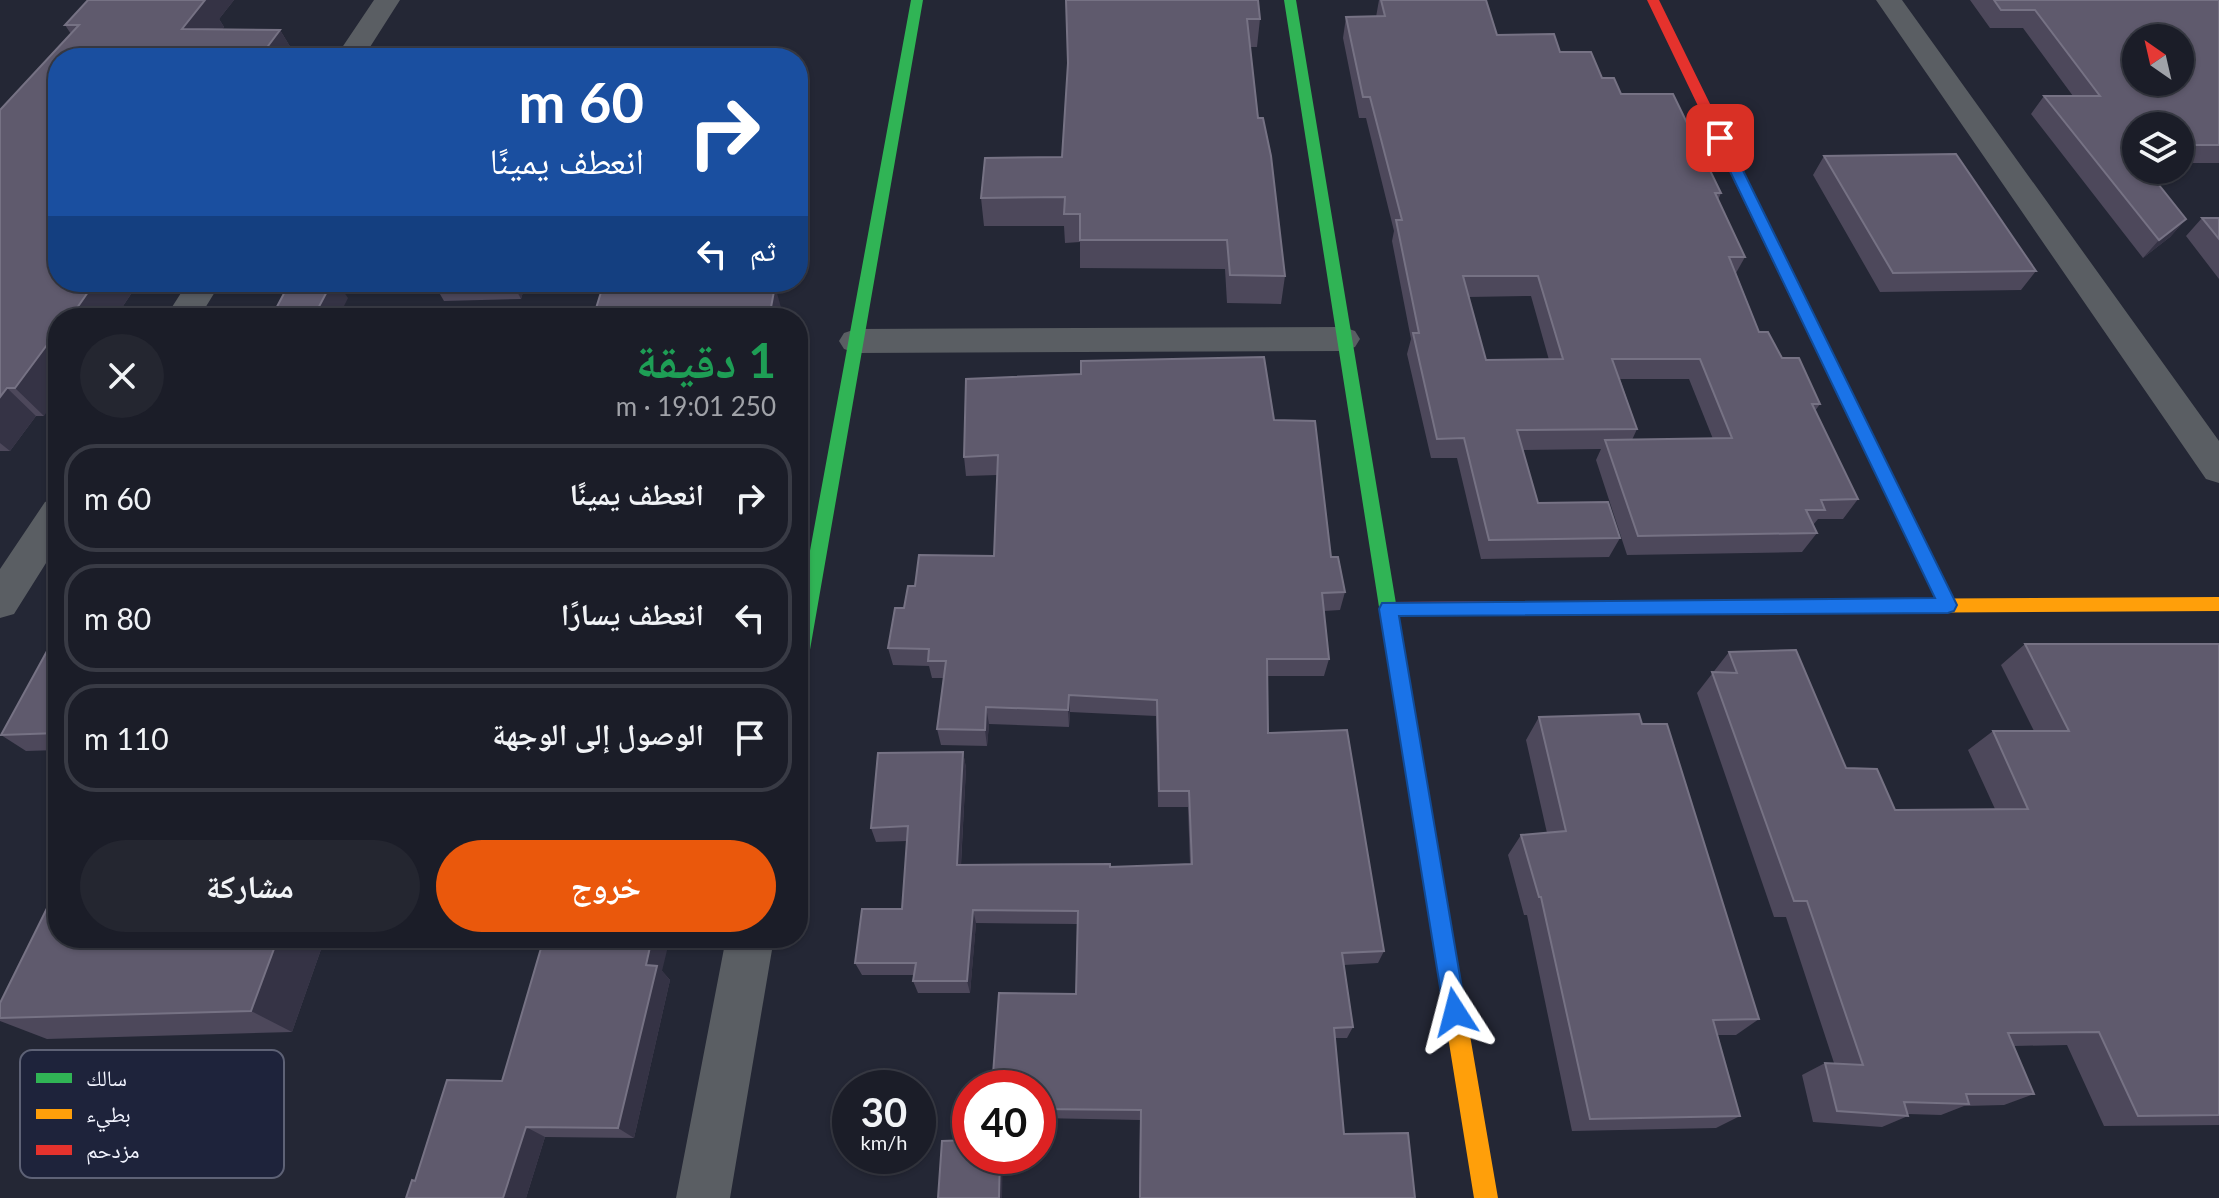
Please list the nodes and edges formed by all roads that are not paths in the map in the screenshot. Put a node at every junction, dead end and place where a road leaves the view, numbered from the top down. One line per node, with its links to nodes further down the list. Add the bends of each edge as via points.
1 (387, 0): 6 (street)
2 (917, 0): 8 (street)
3 (1290, 0): 7 (street)
4 (1653, 0): 13 (street)
5 (1889, 0): 9 (street)
6 (356, 48)
7 (1343, 339): 8 (street); 14 (street)
8 (856, 341): 15 (street)
9 (2219, 469)
10 (48, 528): 11 (street)
11 (0, 602)
12 (2219, 604): 13 (street)
13 (1948, 605): 14 (street)
14 (1388, 609): 18 (street)
15 (808, 611)
16 (748, 948): 17 (street)
17 (703, 1198)
18 (1486, 1198)

